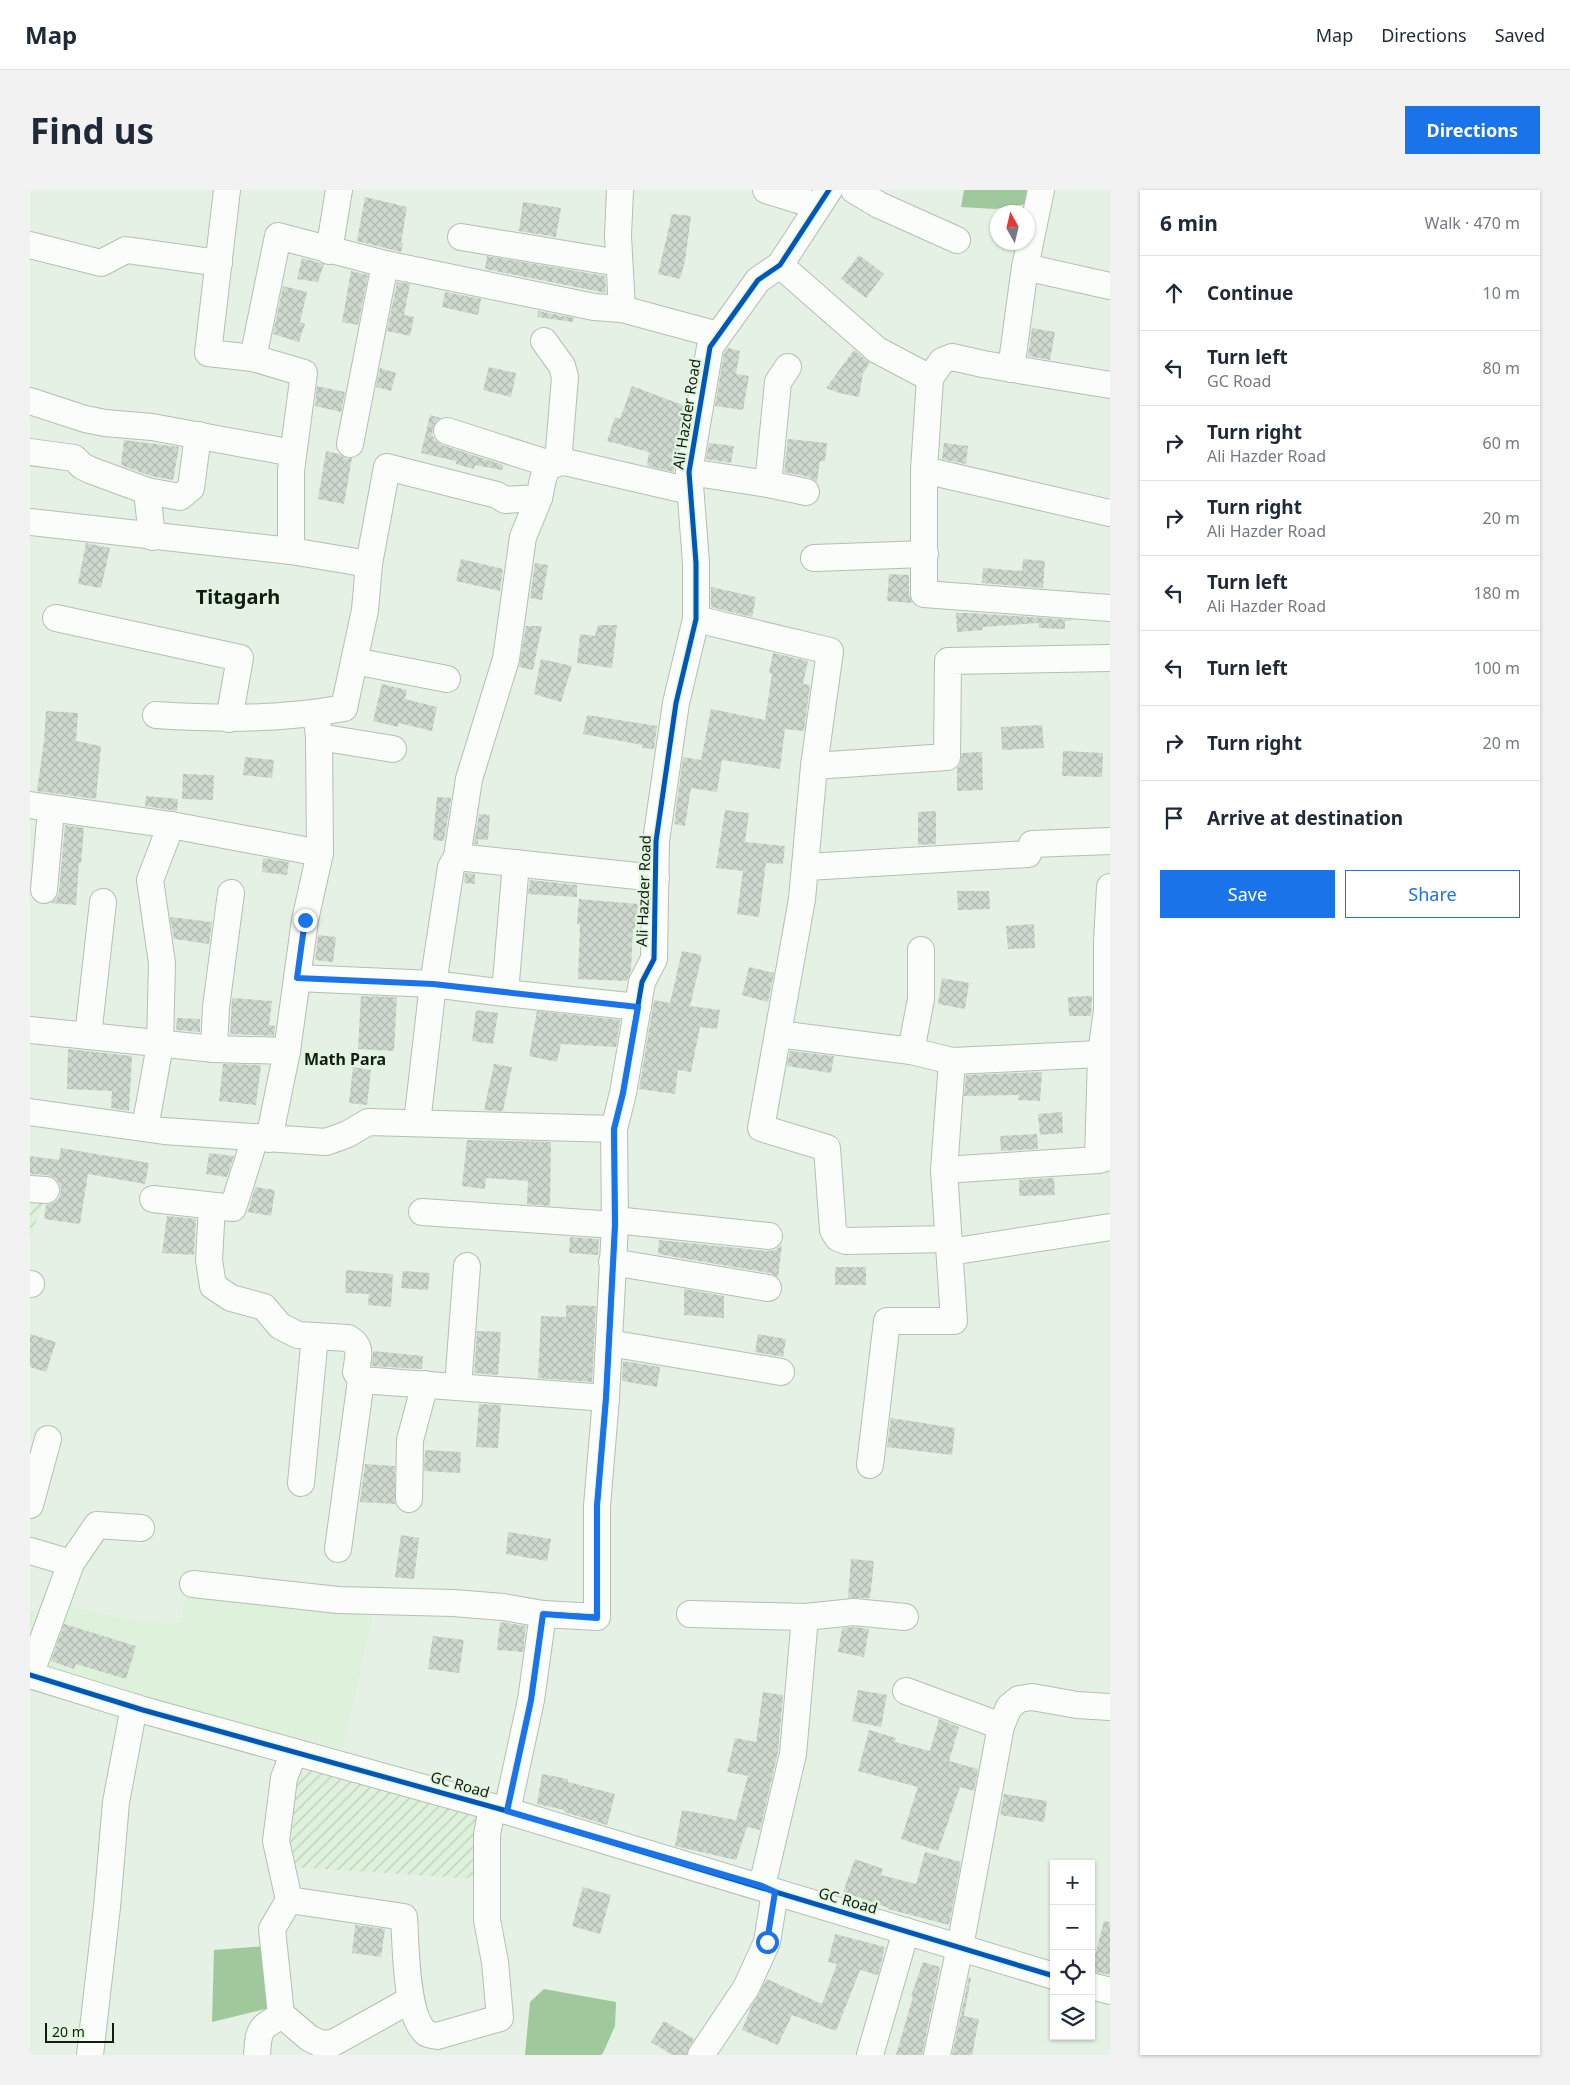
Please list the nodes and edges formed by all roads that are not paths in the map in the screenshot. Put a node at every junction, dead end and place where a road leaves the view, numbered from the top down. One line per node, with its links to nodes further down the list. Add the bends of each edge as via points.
1 (227, 190): 12 (street)
2 (339, 190): 11 (street)
3 (620, 190): 13 (street)
4 (766, 190): 7 (street)
5 (854, 190): 9 (street, via 879,205)
6 (1042, 190): 16 (street)
7 (823, 198): 15 (street, Ali Hazder Road)
8 (461, 237): 13 (street)
9 (957, 240)
10 (30, 245): 12 (street, via 101,263 126,250)
11 (330, 251): 14 (street); 21 (street, via 278,236)
12 (219, 263): 21 (street, via 208,353)
13 (619, 263): 18 (street)
14 (386, 264): 18 (street, via 594,307); 29 (street)
15 (780, 265): 19 (street, Ali Hazder Road, via 758,280); 24 (street, via 877,350)
16 (1025, 267): 17 (street); 23 (street)
17 (1110, 286)
18 (622, 309): 19 (street)
19 (718, 335): 34 (street, Ali Hazder Road, via 710,347)
20 (544, 342): 32 (street, via 566,377)
21 (253, 358): 31 (street, via 304,373)
22 (788, 367): 35 (street, via 778,382)
23 (1011, 369): 24 (street, via 952,357 942,361); 25 (street)
24 (930, 378): 33 (street)
25 (1110, 385)
26 (30, 401): 28 (street, via 85,419)
27 (447, 431): 32 (street)
28 (198, 435): 31 (street); 36 (street, via 187,493 180,497)
29 (350, 444)
30 (30, 452): 36 (street, via 74,458 90,470)
31 (293, 453): 42 (street)
32 (554, 463): 34 (street, via 565,462); 38 (street, via 546,468)
33 (924, 470): 39 (street); 43 (street)
34 (690, 482): 35 (street); 48 (street, Ali Hazder Road)
35 (768, 484): 37 (street)
36 (147, 491): 41 (street)
37 (806, 492)
38 (539, 498): 45 (street, via 505,500 497,495 387,467); 61 (street, via 524,537 506,659 469,779)
39 (1110, 513)
40 (30, 522): 41 (street)
41 (152, 537): 42 (street)
42 (291, 551): 45 (street)
43 (924, 554): 44 (street); 46 (street, via 924,594)
44 (814, 558)
45 (369, 564): 50 (street, via 365,610)
46 (1110, 608)
47 (56, 618): 53 (street, via 240,658)
48 (696, 619): 56 (street, via 830,651); 64 (street, Ali Hazder Road, via 676,703 656,841)
49 (1110, 658): 56 (street, via 948,662 947,757)
50 (354, 662): 51 (street); 54 (street, via 344,708)
51 (447, 679)
52 (156, 715): 53 (street)
53 (229, 719): 54 (street)
54 (318, 725): 55 (street); 60 (street)
55 (393, 749)
56 (814, 766): 63 (street)
57 (40, 807): 58 (street); 66 (street)
58 (171, 825): 60 (street); 78 (street, via 150,880 162,962)
59 (1110, 841): 63 (street, via 1032,844 1028,854)
60 (320, 853): 70 (street, via 305,920)
61 (457, 857): 62 (street); 71 (street, via 451,867)
62 (516, 863): 64 (street); 72 (street)
63 (806, 867): 76 (street)
64 (656, 878): 73 (street, Ali Hazder Road, via 654,959 642,982)
65 (1110, 887): 74 (street, via 1107,941)
66 (44, 890)
67 (231, 894): 79 (street, via 216,1007)
68 (103, 902): 77 (street)
69 (921, 950): 81 (street, via 921,999)
70 (297, 978): 71 (street); 80 (street)
71 (433, 984): 72 (street); 85 (street)
72 (504, 993): 73 (street)
73 (638, 1007): 87 (street, Ali Hazder Road)
74 (1109, 1010): 82 (street)
75 (30, 1030): 77 (street)
76 (778, 1034): 81 (street); 97 (street, via 761,1128 827,1148 833,1230 838,1238)
77 (88, 1036): 78 (street)
78 (160, 1045): 79 (street); 86 (street)
79 (214, 1050): 80 (street)
80 (287, 1051): 88 (street)
81 (911, 1051): 83 (street)
82 (1101, 1054): 83 (street); 89 (street)
83 (952, 1061): 90 (street)
84 (30, 1112): 86 (street)
85 (418, 1123): 87 (street); 88 (street, via 368,1122 326,1142)
86 (145, 1128): 88 (street)
87 (614, 1129): 94 (street, Ali Hazder Road)
88 (262, 1138): 92 (street, via 233,1208)
89 (1104, 1158): 90 (street)
90 (944, 1170): 97 (street)
91 (153, 1199): 92 (street)
92 (212, 1206): 101 (street, via 208,1260 213,1286 231,1298 264,1307 280,1326 298,1335)
93 (422, 1212): 94 (street)
94 (615, 1223): 96 (street); 98 (street, Ali Hazder Road)
95 (1110, 1227): 97 (street)
96 (769, 1236)
97 (949, 1246): 109 (street, via 954,1321 887,1321)
98 (612, 1262): 100 (street); 102 (street, Ali Hazder Road)
99 (467, 1266): 106 (street)
100 (768, 1288)
101 (315, 1336): 104 (street, via 348,1338 355,1342 359,1349 356,1372); 110 (street)
102 (609, 1343): 103 (street); 107 (street, Ali Hazder Road)
103 (780, 1372)
104 (361, 1380): 105 (street); 114 (street)
105 (425, 1384): 106 (street); 111 (street, via 410,1440)
106 (458, 1386): 107 (street)
107 (606, 1398): 118 (street, Ali Hazder Road, via 597,1506 597,1618)
108 (48, 1439): 112 (street)
109 (870, 1466)
110 (301, 1483)
111 (409, 1500)
112 (30, 1505)
113 (140, 1528): 116 (street, via 97,1525)
114 (338, 1550)
115 (30, 1552): 116 (street)
116 (71, 1562): 122 (street)
117 (193, 1584): 118 (street, via 338,1600 504,1607)
118 (543, 1614): 128 (street, via 531,1700)
119 (690, 1614): 121 (street)
120 (905, 1616): 121 (street, via 854,1612)
121 (806, 1617): 129 (street, via 792,1754)
122 (30, 1675): 124 (street, GC Road)
123 (906, 1691): 126 (street)
124 (134, 1707): 127 (street, GC Road); 138 (street, via 116,1802)
125 (1110, 1707): 126 (street, via 1019,1698 1009,1707)
126 (1001, 1726): 132 (street)
127 (294, 1752): 128 (street, GC Road); 130 (street, via 284,1778 276,1841)
128 (499, 1809): 129 (street, GC Road); 136 (street, via 487,1835 487,1920 500,2018 437,2036 428,2034 420,2026)
129 (768, 1889): 131 (street, GC Road); 140 (street, via 767,1942 746,1988)
130 (289, 1900): 136 (street, via 404,1917); 137 (street, via 272,1929)
131 (906, 1931): 132 (street, GC Road); 141 (street)
132 (960, 1947): 133 (street, GC Road); 142 (street)
133 (1050, 1975)
134 (1095, 1987): 135 (street)
135 (1110, 1991)
136 (410, 2000): 137 (street, via 333,2043 321,2044 309,2038)
137 (281, 2014): 139 (street, via 264,2027 258,2039)
138 (90, 2055)
139 (257, 2055)
140 (701, 2055)
141 (870, 2055)
142 (936, 2055)

